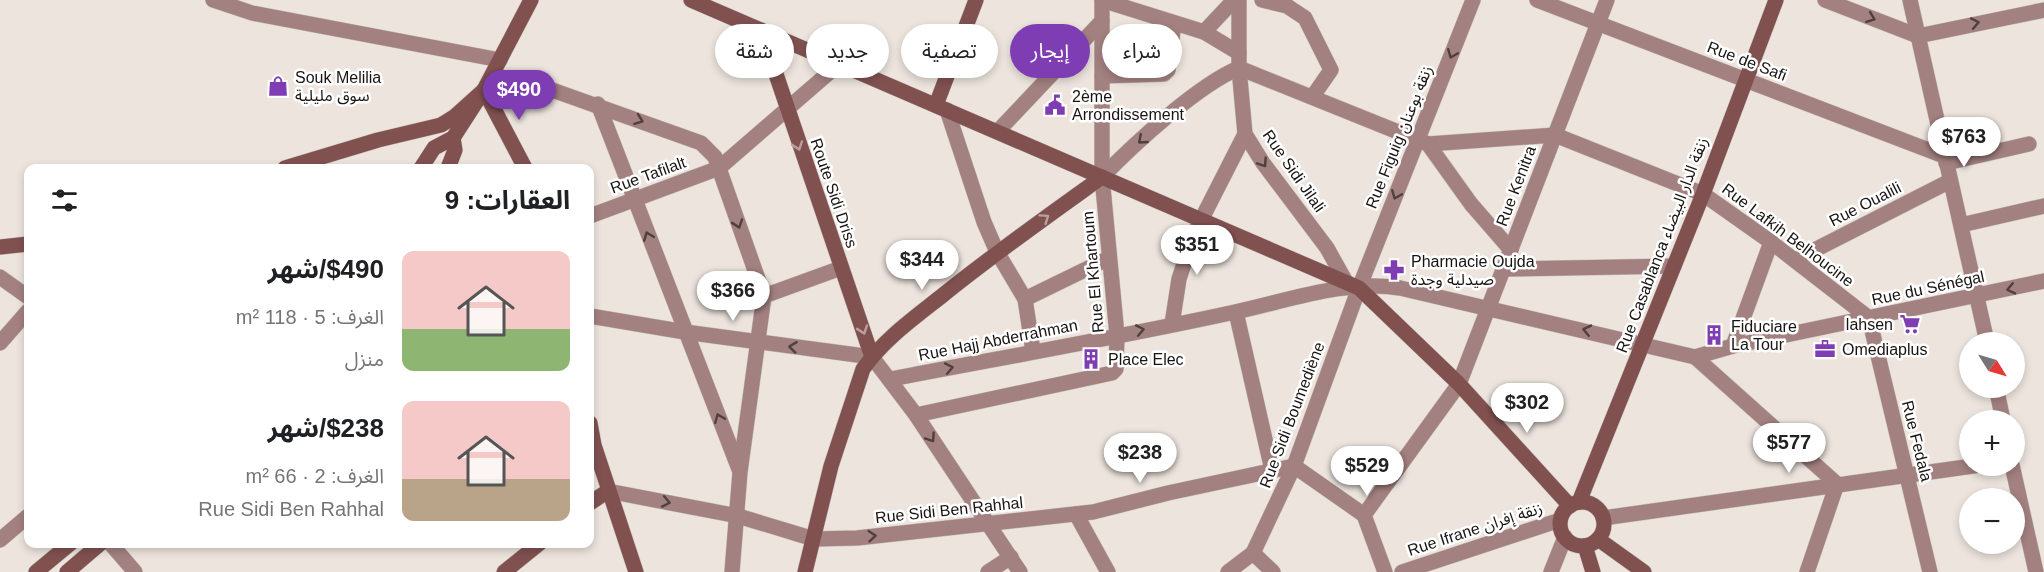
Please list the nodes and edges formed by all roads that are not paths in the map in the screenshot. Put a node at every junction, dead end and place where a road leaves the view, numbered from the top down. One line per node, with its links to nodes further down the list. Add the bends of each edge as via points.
1 (213, 0): 15 (street)
2 (531, 0): 23 (street)
3 (691, 0): 19 (street)
4 (976, 0): 33 (street)
5 (1102, 0): 17 (street, Rue El Khartoum); 18 (street, Rue Lafkih Belhoucine)
6 (1234, 0): 21 (street)
7 (1239, 0): 24 (street, Rue Sidi Jilali)
8 (1262, 0): 31 (street, via 1298,11 1311,27 1330,70)
9 (1471, 0): 39 (street, Rue Figuig زنقة بوعنان, one-way to 39)
10 (1537, 0): 20 (street, Rue de Safi)
11 (1607, 0): 20 (street, Rue Kenitra)
12 (1776, 0): 29 (street, Rue Casablanca زنقة الدار البيضاء)
13 (1825, 0): 22 (street, one-way to 22)
14 (1910, 0): 22 (street)
15 (256, 6): 23 (street)
16 (2041, 7): 22 (street, one-way to 16)
17 (1102, 21): 35 (street)
18 (1174, 23): 21 (street, Rue Lafkih Belhoucine)
19 (747, 24)
20 (1598, 24): 29 (street, Rue de Safi); 37 (street, Rue Kenitra)
21 (1204, 32): 24 (street, Rue Lafkih Belhoucine)
22 (1918, 36): 41 (street)
23 (500, 60): 30 (street)
24 (1239, 60): 31 (street, Rue Lafkih Belhoucine); 36 (street, Rue Sidi Jilali); 47 (street, one-way to 47)
25 (776, 78): 34 (street, Route Sidi Driss)
26 (823, 78): 34 (street)
27 (872, 78): 33 (street)
28 (1102, 78): 47 (street, Rue El Khartoum)
29 (1746, 79): 41 (street, Rue de Safi); 49 (street, Rue Casablanca زنقة الدار البيضاء)
30 (484, 90): 32 (street, via 505,82 527,81); 38 (street); 42 (street, via 441,125); 45 (street)
31 (1313, 96): 39 (street, Rue Lafkih Belhoucine)
32 (598, 104): 46 (street, one-way to 46, via 701,143); 50 (street)
33 (942, 108): 35 (street); 59 (street)
34 (786, 111): 46 (street); 63 (street, Route Sidi Driss, one-way to 63)
35 (998, 131): 47 (street)
36 (1245, 134): 53 (street); 67 (street, Rue Sidi Jilali, one-way to 67)
37 (1555, 135): 39 (street, Rue Lafkih Belhoucine); 49 (street, Rue Lafkih Belhoucine); 58 (street, Rue Kenitra)
38 (453, 138): 43 (street, via 434,148); 44 (street, via 455,150)
39 (1423, 142): 58 (street); 67 (street, Rue Figuig زنقة بوعنان, one-way to 67)
40 (2030, 144): 41 (street)
41 (1945, 159): 48 (street)
42 (298, 164)
43 (424, 164)
44 (450, 164)
45 (523, 164)
46 (719, 168): 50 (street, Rue Tafilalt); 69 (street, one-way to 69)
47 (1102, 177): 53 (street); 59 (street, one-way to 47); 60 (street, Rue El Khartoum)
48 (1950, 180): 54 (street); 61 (street, Rue Oualili)
49 (1703, 194): 55 (street, Rue Lafkih Belhoucine); 62 (street, Rue Casablanca زنقة الدار البيضاء)
50 (634, 199): 52 (street, Rue Tafilalt); 79 (street, one-way to 50)
51 (2044, 206): 54 (street)
52 (594, 214)
53 (1202, 220): 67 (street); 77 (street, via 1185,258)
54 (1961, 225): 70 (street)
55 (1771, 242): 61 (street, Rue Lafkih Belhoucine); 84 (street)
56 (24, 244): 57 (street)
57 (0, 247)
58 (1510, 250): 64 (street, Rue Kenitra)
59 (997, 252): 71 (street); 86 (street, via 891,336)
60 (1110, 258): 71 (street); 80 (street, Rue El Khartoum)
61 (1795, 260): 76 (street, Rue Lafkih Belhoucine)
62 (1674, 266): 64 (street); 83 (street, Rue Casablanca زنقة الدار البيضاء)
63 (841, 268): 69 (street); 86 (street, Route Sidi Driss, one-way to 86)
64 (1505, 269): 72 (street, Rue Kenitra)
65 (0, 277): 68 (street)
66 (2044, 281): 70 (street, Rue du Sénégal, one-way to 70)
67 (1353, 285): 72 (street, Rue Hajj Abderrahman, via 1390,286); 73 (street, Rue Hajj Abderrahman); 89 (street); 92 (street, Rue Sidi Boumediène)
68 (24, 294)
69 (764, 296): 81 (street)
70 (1978, 296): 76 (street, Rue du Sénégal); 78 (street)
71 (1025, 299): 85 (street)
72 (1489, 308): 83 (street, Rue Hajj Abderrahman, one-way to 72); 89 (street, Rue Kenitra)
73 (1236, 312): 77 (street, Rue Hajj Abderrahman); 94 (street)
74 (24, 316): 82 (street)
75 (594, 317): 79 (street)
76 (1869, 318): 84 (street, Rue du Sénégal); 96 (street, Rue Fedala)
77 (1172, 324): 80 (street, Rue Hajj Abderrahman, one-way to 77)
78 (1985, 332)
79 (685, 333): 81 (street); 95 (street, one-way to 79)
80 (1117, 335): 85 (street, Rue Hajj Abderrahman); 90 (street, Rue El Khartoum, via 1118,365 1112,373)
81 (758, 342): 86 (street, one-way to 81); 95 (street)
82 (0, 343)
83 (1644, 343): 87 (street); 101 (street, Rue Casablanca زنقة الدار البيضاء)
84 (1733, 346): 87 (street, Rue du Sénégal)
85 (1033, 351): 88 (street, Rue Hajj Abderrahman, one-way to 85)
86 (872, 357): 88 (street); 110 (street, via 863,369 845,423)
87 (1695, 357): 98 (street)
88 (891, 380): 90 (street)
89 (1459, 384): 101 (street); 103 (street, Rue Kenitra)
90 (916, 415): 108 (street, one-way to 108)
91 (594, 451): 99 (street)
92 (1294, 466): 94 (street, Rue Sidi Ben Rahhal); 103 (street); 117 (street, Rue Sidi Boumediène)
93 (1959, 468): 96 (street)
94 (1272, 470): 102 (street, Rue Sidi Ben Rahhal, via 1110,510)
95 (740, 472): 104 (street)
96 (1907, 475): 98 (street); 137 (street, Rue Fedala)
97 (2014, 476): 138 (street)
98 (1837, 484): 105 (street); 136 (street)
99 (608, 490): 100 (street); 104 (street, Rue Sidi Ben Rahhal, one-way to 104); 123 (street)
100 (594, 500)
101 (1574, 504): 105 (street, via 1596,507); 107 (street)
102 (1076, 514): 108 (street, Rue Sidi Ben Rahhal); 128 (street)
103 (1364, 515): 131 (street)
104 (738, 516): 110 (street, Rue Sidi Ben Rahhal); 124 (street)
105 (1603, 518): 112 (street, via 1602,532)
106 (24, 519): 111 (street)
107 (1560, 520): 109 (street); 132 (street, Rue Ifrane زنقة إفران)
108 (988, 524): 110 (street, Rue Sidi Ben Rahhal, one-way to 108); 118 (street)
109 (1564, 537): 112 (street, via 1573,544); 133 (street)
110 (813, 539): 125 (street)
111 (0, 540)
112 (1591, 542): 134 (street); 135 (street)
113 (65, 548): 119 (street)
114 (95, 548): 120 (street)
115 (114, 548): 121 (street)
116 (534, 548): 122 (street)
117 (1253, 553): 129 (street); 130 (street)
118 (1011, 557): 126 (street); 127 (street)
119 (36, 572)
120 (67, 572)
121 (135, 572)
122 (504, 572)
123 (636, 572)
124 (732, 572)
125 (805, 572)
126 (988, 572)
127 (1020, 572)
128 (1108, 572)
129 (1228, 572)
130 (1273, 572)
131 (1385, 572)
132 (1402, 572)
133 (1551, 572)
134 (1593, 572)
135 (1644, 572)
136 (1807, 572)
137 (1930, 572)
138 (2036, 572)

